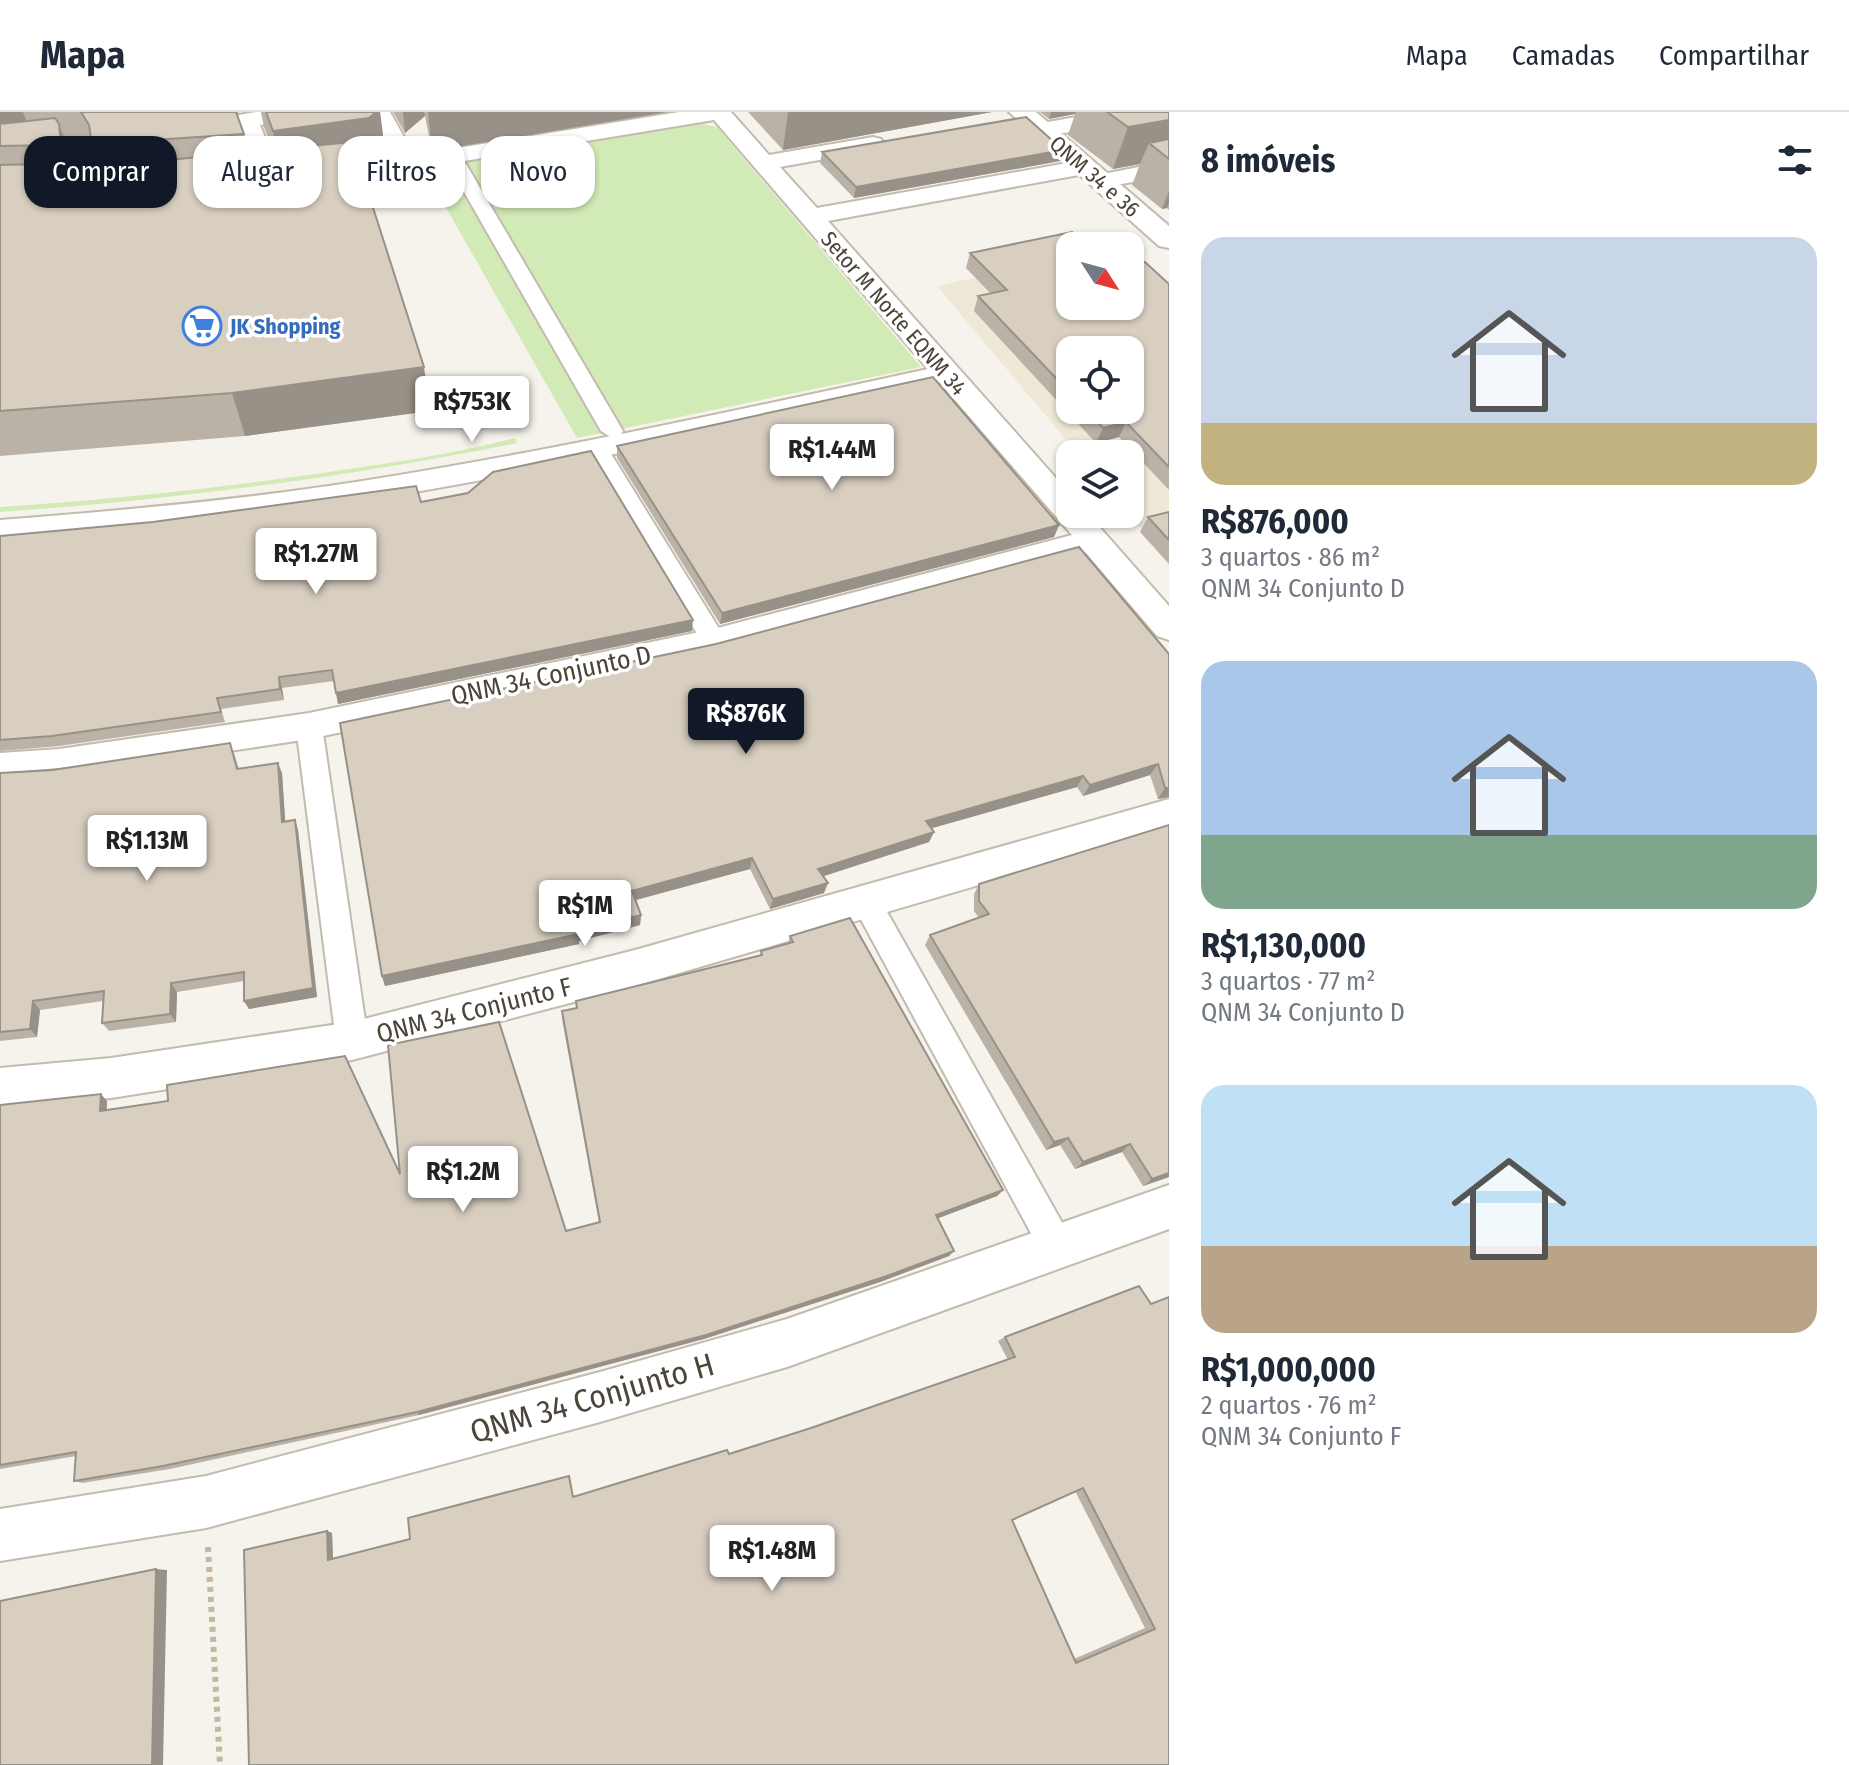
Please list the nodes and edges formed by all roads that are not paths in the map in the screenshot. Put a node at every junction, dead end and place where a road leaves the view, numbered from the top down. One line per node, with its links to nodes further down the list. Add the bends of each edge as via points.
1 (299, 112): 5 (street)
2 (379, 112): 9 (street)
3 (719, 112): 11 (street); 14 (street, Setor M Norte EQNM 34)
4 (1142, 112): 6 (street)
5 (245, 116): 8 (street)
6 (1030, 119): 7 (street); 16 (street, QNM 34 e 36)
7 (995, 122)
8 (253, 136)
9 (392, 136)
10 (902, 138): 14 (street)
11 (465, 155)
12 (24, 156): 13 (street)
13 (0, 159)
14 (762, 163): 18 (street, Setor M Norte EQNM 34)
15 (1169, 168): 16 (street)
16 (1093, 174): 18 (street); 19 (street, QNM 34 e 36)
17 (465, 179): 21 (street)
18 (809, 217): 20 (street, Setor M Norte EQNM 34)
19 (1169, 240)
20 (946, 373): 21 (street); 22 (street, Setor M Norte EQNM 34)
21 (604, 440): 24 (street, via 353,492 121,522); 27 (street)
22 (1056, 498)
23 (1083, 528): 25 (street, Setor M Norte EQNM 34)
24 (0, 530)
25 (1094, 540): 26 (street, Setor M Norte EQNM 34); 27 (street, QNM 34 Conjunto D)
26 (1169, 628)
27 (714, 641): 28 (street, QNM 34 Conjunto D)
28 (309, 726): 29 (street, QNM 34 Conjunto D); 32 (street)
29 (0, 767)
30 (1169, 814): 31 (street, QNM 34 Conjunto F)
31 (867, 903): 32 (street, QNM 34 Conjunto F); 35 (street)
32 (352, 1041): 33 (street, QNM 34 Conjunto F, via 111,1078)
33 (0, 1088)
34 (1169, 1207): 35 (street, QNM 34 Conjunto H)
35 (1057, 1247): 36 (street, QNM 34 Conjunto H, via 787,1343 600,1397 206,1502)
36 (0, 1535)

